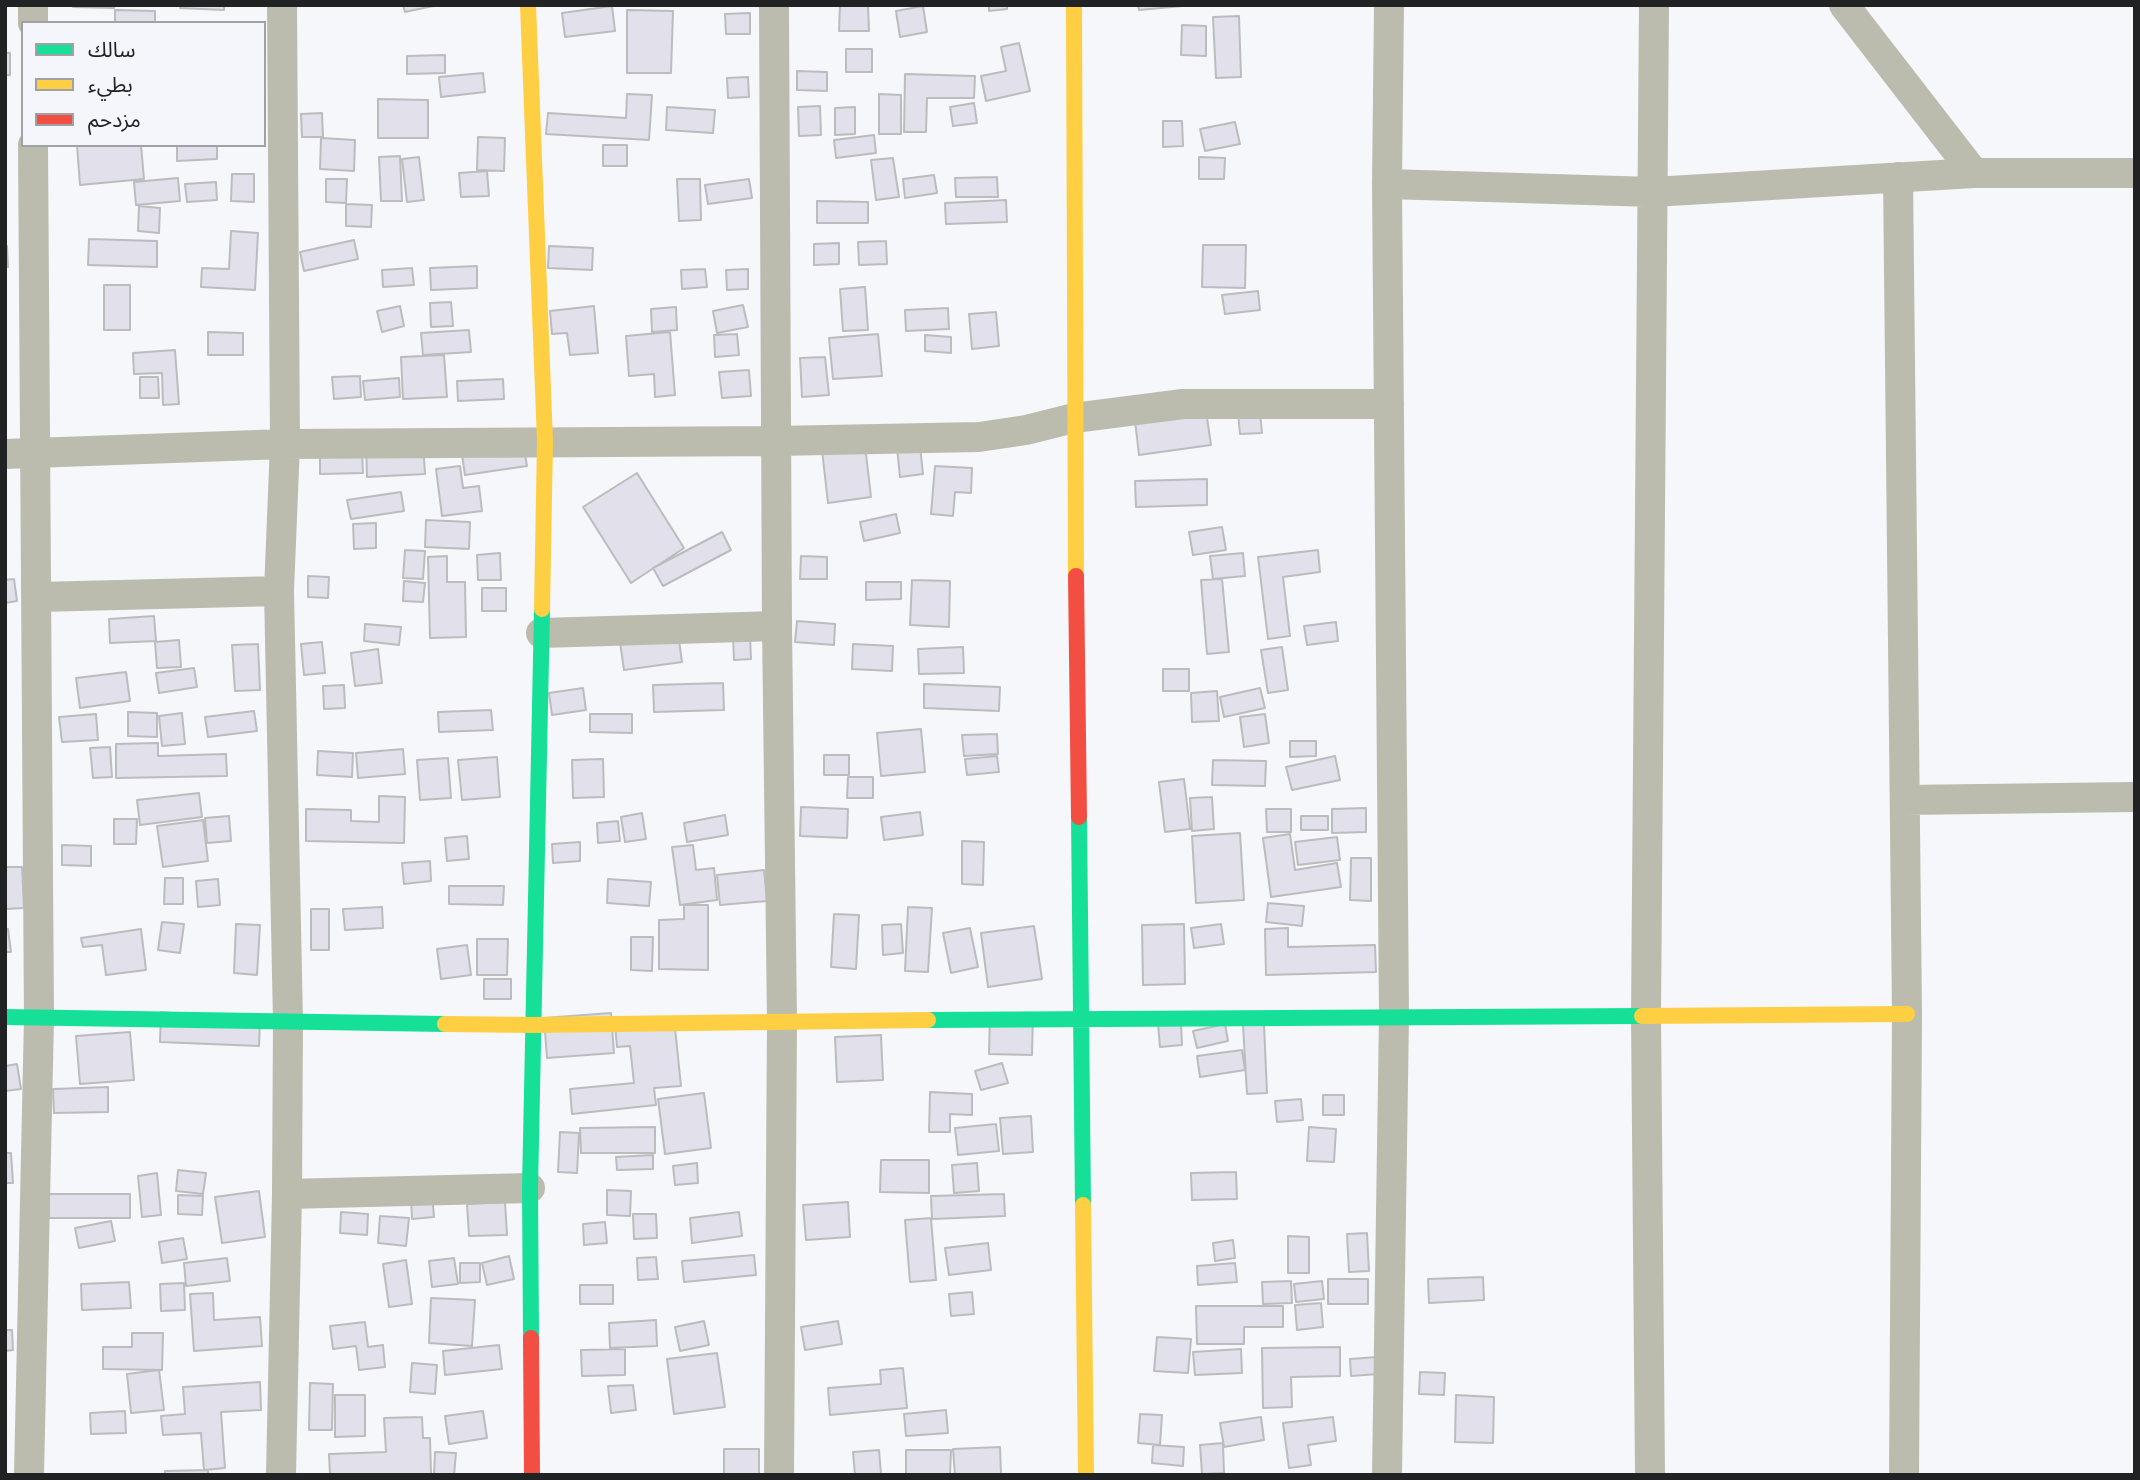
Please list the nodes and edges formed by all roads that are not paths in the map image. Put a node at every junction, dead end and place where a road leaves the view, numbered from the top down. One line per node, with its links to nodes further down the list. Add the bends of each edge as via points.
1 (282, 5): 18 (street)
2 (528, 5): 16 (street)
3 (774, 5): 17 (street)
4 (1074, 5): 15 (street)
5 (1389, 5): 12 (street)
6 (1654, 5): 13 (street)
7 (1844, 5): 9 (street)
8 (33, 147): 19 (street)
9 (1974, 173): 10 (street); 11 (street)
10 (2135, 173)
11 (1898, 177): 13 (street); 25 (street)
12 (1387, 184): 13 (street); 14 (street)
13 (1653, 192): 27 (street)
14 (1389, 404): 15 (street, via 1183,404); 28 (street)
15 (1074, 418): 17 (street, via 979,437); 31 (street)
16 (545, 441): 17 (street); 18 (street); 23 (street)
17 (776, 442): 22 (street)
18 (285, 444): 19 (street); 20 (street)
19 (20, 454): 21 (street)
20 (279, 591): 21 (street); 32 (street)
21 (38, 597): 30 (street)
22 (777, 626): 23 (street); 33 (street)
23 (541, 633): 34 (street)
24 (2135, 797): 25 (street)
25 (1905, 800): 26 (street)
26 (1907, 1014): 27 (street); 44 (street)
27 (1646, 1015): 28 (street); 43 (street)
28 (1394, 1016): 31 (street); 42 (street)
29 (5, 1017): 30 (street)
30 (39, 1018): 32 (street); 37 (street)
31 (1079, 1020): 33 (street); 41 (street)
32 (288, 1021): 34 (street); 36 (street)
33 (782, 1021): 34 (street); 40 (street)
34 (534, 1025): 35 (street)
35 (530, 1188): 36 (street); 39 (street)
36 (287, 1194): 38 (street)
37 (29, 1475)
38 (281, 1475)
39 (532, 1475)
40 (779, 1475)
41 (1086, 1475)
42 (1387, 1475)
43 (1650, 1475)
44 (1904, 1475)

